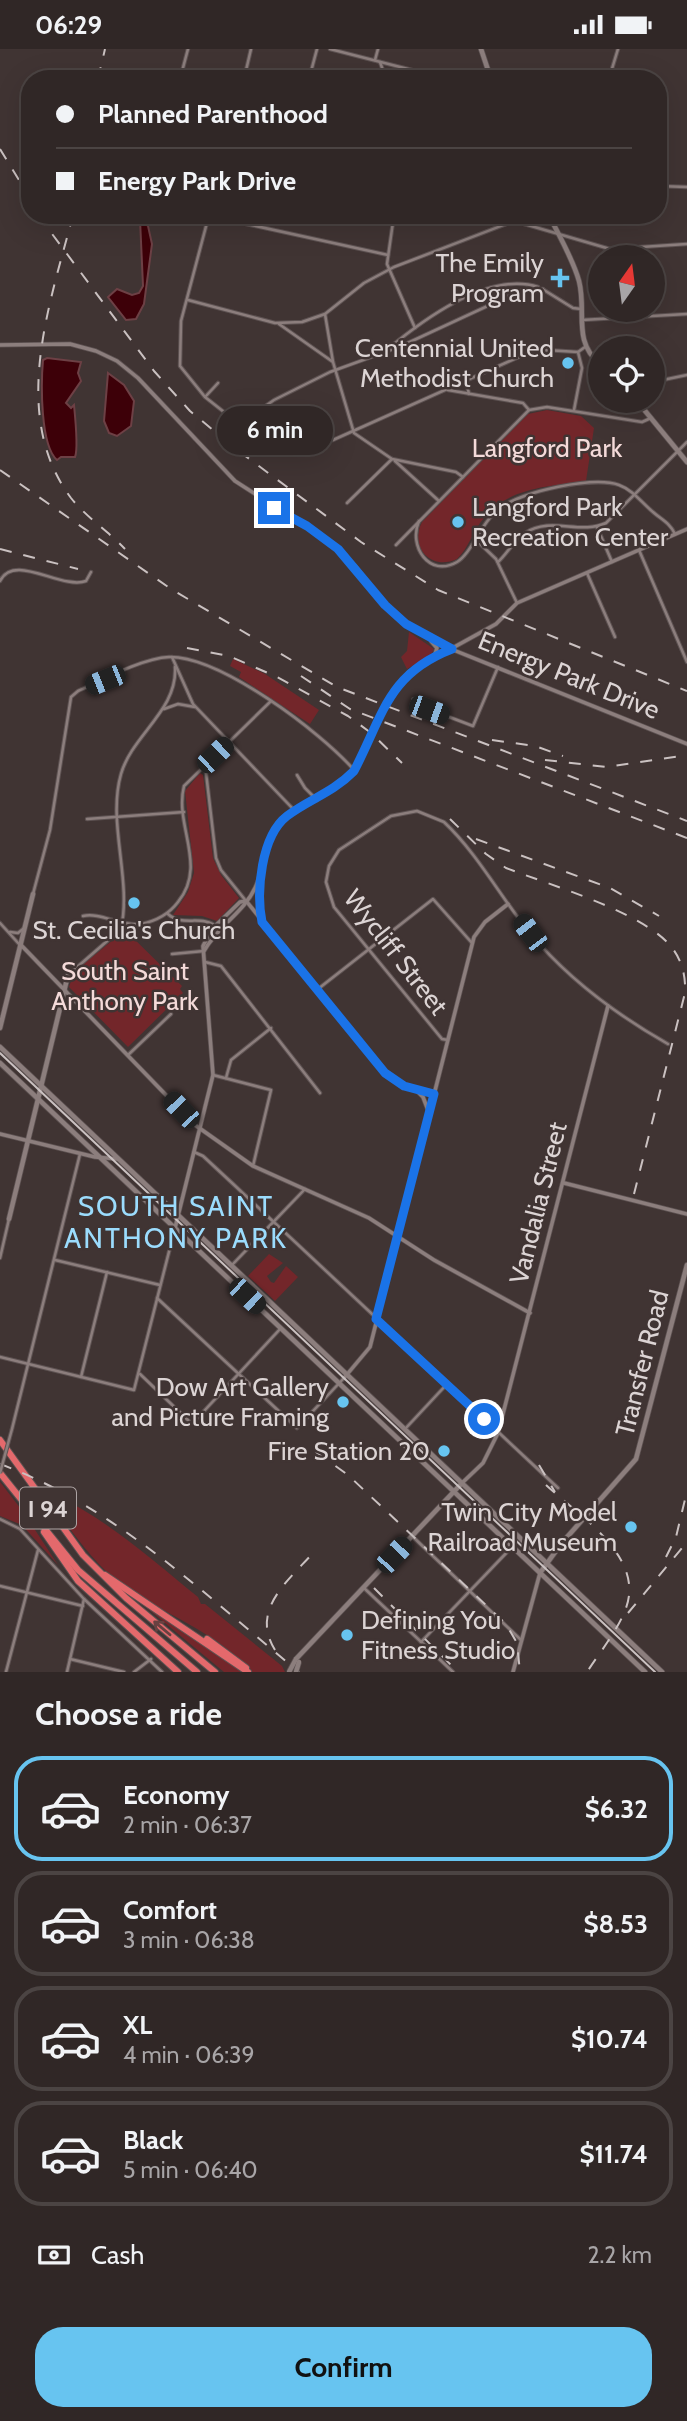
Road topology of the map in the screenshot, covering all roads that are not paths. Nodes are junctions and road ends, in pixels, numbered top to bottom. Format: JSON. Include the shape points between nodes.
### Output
{"nodes":[{"id":1,"x":188,"y":49,"type":"edge"},
{"id":2,"x":251,"y":49,"type":"edge"},
{"id":3,"x":317,"y":49,"type":"edge"},
{"id":4,"x":330,"y":49,"type":"edge"},
{"id":5,"x":378,"y":49,"type":"edge"},
{"id":6,"x":481,"y":49,"type":"edge"},
{"id":7,"x":618,"y":49,"type":"edge"},
{"id":8,"x":375,"y":60,"type":"junction"},
{"id":9,"x":380,"y":62,"type":"junction"},
{"id":10,"x":182,"y":70,"type":"edge"},
{"id":11,"x":246,"y":70,"type":"edge"},
{"id":12,"x":311,"y":70,"type":"edge"},
{"id":13,"x":383,"y":70,"type":"edge"},
{"id":14,"x":412,"y":70,"type":"edge"},
{"id":15,"x":488,"y":70,"type":"edge"},
{"id":16,"x":614,"y":70,"type":"edge"},
{"id":17,"x":667,"y":186,"type":"edge"},
{"id":18,"x":687,"y":187,"type":"edge"},
{"id":19,"x":207,"y":224,"type":"edge"},
{"id":20,"x":246,"y":224,"type":"edge"},
{"id":21,"x":393,"y":224,"type":"edge"},
{"id":22,"x":505,"y":224,"type":"edge"},
{"id":23,"x":524,"y":224,"type":"edge"},
{"id":24,"x":553,"y":224,"type":"edge"},
{"id":25,"x":557,"y":233,"type":"junction"},
{"id":26,"x":687,"y":244,"type":"edge"},
{"id":27,"x":388,"y":255,"type":"junction"},
{"id":28,"x":389,"y":270,"type":"junction"},
{"id":29,"x":543,"y":289,"type":"junction"},
{"id":30,"x":187,"y":300,"type":"junction"},
{"id":31,"x":581,"y":309,"type":"junction"},
{"id":32,"x":325,"y":314,"type":"junction"},
{"id":33,"x":687,"y":314,"type":"edge"},
{"id":34,"x":580,"y":320,"type":"junction"},
{"id":35,"x":278,"y":323,"type":"junction"},
{"id":36,"x":415,"y":328,"type":"junction"},
{"id":37,"x":0,"y":345,"type":"edge"},
{"id":38,"x":585,"y":347,"type":"junction"},
{"id":39,"x":588,"y":350,"type":"edge"},
{"id":40,"x":385,"y":352,"type":"junction"},
{"id":41,"x":578,"y":352,"type":"junction"},
{"id":42,"x":333,"y":362,"type":"junction"},
{"id":43,"x":335,"y":370,"type":"junction"},
{"id":44,"x":687,"y":376,"type":"edge"},
{"id":45,"x":466,"y":380,"type":"junction"},
{"id":46,"x":665,"y":380,"type":"edge"},
{"id":47,"x":218,"y":383,"type":"dead end"},
{"id":48,"x":446,"y":390,"type":"junction"},
{"id":49,"x":469,"y":394,"type":"junction"},
{"id":50,"x":205,"y":397,"type":"junction"},
{"id":51,"x":529,"y":410,"type":"junction"},
{"id":52,"x":574,"y":412,"type":"junction"},
{"id":53,"x":647,"y":413,"type":"edge"},
{"id":54,"x":651,"y":418,"type":"junction"},
{"id":55,"x":254,"y":430,"type":"junction"},
{"id":56,"x":354,"y":433,"type":"junction"},
{"id":57,"x":687,"y":442,"type":"edge"},
{"id":58,"x":677,"y":450,"type":"junction"},
{"id":59,"x":393,"y":459,"type":"junction"},
{"id":60,"x":687,"y":462,"type":"edge"},
{"id":61,"x":463,"y":477,"type":"junction"},
{"id":62,"x":634,"y":495,"type":"junction"},
{"id":63,"x":439,"y":501,"type":"junction"},
{"id":64,"x":347,"y":503,"type":"dead end"},
{"id":65,"x":419,"y":521,"type":"junction"},
{"id":66,"x":597,"y":527,"type":"junction"},
{"id":67,"x":687,"y":529,"type":"edge"},
{"id":68,"x":675,"y":534,"type":"junction"},
{"id":69,"x":474,"y":538,"type":"junction"},
{"id":70,"x":396,"y":545,"type":"dead end"},
{"id":71,"x":639,"y":550,"type":"junction"},
{"id":72,"x":498,"y":562,"type":"junction"},
{"id":73,"x":612,"y":562,"type":"junction"},
{"id":74,"x":92,"y":572,"type":"dead end"},
{"id":75,"x":587,"y":573,"type":"junction"},
{"id":76,"x":0,"y":582,"type":"edge"},
{"id":77,"x":517,"y":603,"type":"junction"},
{"id":78,"x":615,"y":637,"type":"dead end"},
{"id":79,"x":430,"y":638,"type":"junction"},
{"id":80,"x":468,"y":639,"type":"junction"},
{"id":81,"x":452,"y":649,"type":"junction"},
{"id":82,"x":470,"y":656,"type":"junction"},
{"id":83,"x":172,"y":657,"type":"junction"},
{"id":84,"x":434,"y":657,"type":"junction"},
{"id":85,"x":687,"y":662,"type":"edge"},
{"id":86,"x":175,"y":667,"type":"junction"},
{"id":87,"x":498,"y":667,"type":"junction"},
{"id":88,"x":413,"y":699,"type":"dead end"},
{"id":89,"x":271,"y":701,"type":"junction"},
{"id":90,"x":198,"y":709,"type":"junction"},
{"id":91,"x":161,"y":710,"type":"junction"},
{"id":92,"x":229,"y":741,"type":"junction"},
{"id":93,"x":687,"y":744,"type":"edge"},
{"id":94,"x":205,"y":764,"type":"junction"},
{"id":95,"x":354,"y":771,"type":"junction"},
{"id":96,"x":298,"y":775,"type":"dead end"},
{"id":97,"x":317,"y":800,"type":"junction"},
{"id":98,"x":295,"y":811,"type":"junction"},
{"id":99,"x":184,"y":812,"type":"junction"},
{"id":100,"x":118,"y":818,"type":"junction"},
{"id":101,"x":87,"y":819,"type":"dead end"},
{"id":102,"x":258,"y":881,"type":"junction"},
{"id":103,"x":33,"y":894,"type":"joint"},
{"id":104,"x":246,"y":901,"type":"junction"},
{"id":105,"x":508,"y":904,"type":"junction"},
{"id":106,"x":167,"y":913,"type":"junction"},
{"id":107,"x":83,"y":916,"type":"dead end"},
{"id":108,"x":262,"y":922,"type":"junction"},
{"id":109,"x":0,"y":923,"type":"edge"},
{"id":110,"x":122,"y":924,"type":"junction"},
{"id":111,"x":27,"y":925,"type":"junction"},
{"id":112,"x":217,"y":927,"type":"junction"},
{"id":113,"x":7,"y":931,"type":"junction"},
{"id":114,"x":472,"y":943,"type":"junction"},
{"id":115,"x":21,"y":946,"type":"junction"},
{"id":116,"x":367,"y":949,"type":"junction"},
{"id":117,"x":204,"y":951,"type":"junction"},
{"id":118,"x":172,"y":954,"type":"dead end"},
{"id":119,"x":204,"y":962,"type":"junction"},
{"id":120,"x":68,"y":975,"type":"joint"},
{"id":121,"x":318,"y":989,"type":"junction"},
{"id":122,"x":64,"y":990,"type":"junction"},
{"id":123,"x":608,"y":1006,"type":"junction"},
{"id":124,"x":171,"y":1014,"type":"dead end"},
{"id":125,"x":0,"y":1028,"type":"edge"},
{"id":126,"x":271,"y":1028,"type":"junction"},
{"id":127,"x":448,"y":1040,"type":"junction"},
{"id":128,"x":668,"y":1044,"type":"dead end"},
{"id":129,"x":0,"y":1047,"type":"edge"},
{"id":130,"x":128,"y":1055,"type":"junction"},
{"id":131,"x":2,"y":1065,"type":"edge"},
{"id":132,"x":213,"y":1075,"type":"junction"},
{"id":133,"x":226,"y":1078,"type":"junction"},
{"id":134,"x":40,"y":1085,"type":"junction"},
{"id":135,"x":414,"y":1089,"type":"junction"},
{"id":136,"x":320,"y":1093,"type":"dead end"},
{"id":137,"x":434,"y":1094,"type":"junction"},
{"id":138,"x":37,"y":1098,"type":"junction"},
{"id":139,"x":429,"y":1115,"type":"junction"},
{"id":140,"x":200,"y":1129,"type":"junction"},
{"id":141,"x":0,"y":1134,"type":"edge"},
{"id":142,"x":28,"y":1141,"type":"junction"},
{"id":143,"x":194,"y":1152,"type":"junction"},
{"id":144,"x":80,"y":1154,"type":"junction"},
{"id":145,"x":102,"y":1158,"type":"junction"},
{"id":146,"x":120,"y":1159,"type":"junction"},
{"id":147,"x":254,"y":1166,"type":"junction"},
{"id":148,"x":563,"y":1183,"type":"junction"},
{"id":149,"x":305,"y":1189,"type":"junction"},
{"id":150,"x":178,"y":1215,"type":"junction"},
{"id":151,"x":687,"y":1215,"type":"edge"},
{"id":152,"x":9,"y":1219,"type":"joint"},
{"id":153,"x":273,"y":1221,"type":"junction"},
{"id":154,"x":175,"y":1228,"type":"junction"},
{"id":155,"x":398,"y":1237,"type":"junction"},
{"id":156,"x":0,"y":1258,"type":"edge"},
{"id":157,"x":53,"y":1259,"type":"junction"},
{"id":158,"x":232,"y":1265,"type":"junction"},
{"id":159,"x":687,"y":1265,"type":"edge"},
{"id":160,"x":107,"y":1272,"type":"junction"},
{"id":161,"x":160,"y":1285,"type":"junction"},
{"id":162,"x":157,"y":1298,"type":"junction"},
{"id":163,"x":530,"y":1313,"type":"junction"},
{"id":164,"x":376,"y":1319,"type":"junction"},
{"id":165,"x":281,"y":1328,"type":"junction"},
{"id":166,"x":0,"y":1357,"type":"edge"},
{"id":167,"x":28,"y":1364,"type":"junction"},
{"id":168,"x":139,"y":1373,"type":"junction"},
{"id":169,"x":239,"y":1374,"type":"junction"},
{"id":170,"x":346,"y":1376,"type":"junction"},
{"id":171,"x":81,"y":1377,"type":"junction"},
{"id":172,"x":339,"y":1383,"type":"junction"},
{"id":173,"x":447,"y":1384,"type":"junction"},
{"id":174,"x":504,"y":1409,"type":"junction"},
{"id":175,"x":484,"y":1419,"type":"junction"},
{"id":176,"x":405,"y":1429,"type":"junction"},
{"id":177,"x":498,"y":1433,"type":"junction"},
{"id":178,"x":0,"y":1440,"type":"edge"},
{"id":179,"x":0,"y":1473,"type":"edge"},
{"id":180,"x":462,"y":1483,"type":"junction"},
{"id":181,"x":558,"y":1488,"type":"dead end"},
{"id":182,"x":454,"y":1492,"type":"junction"},
{"id":183,"x":0,"y":1519,"type":"edge"},
{"id":184,"x":43,"y":1527,"type":"junction"},
{"id":185,"x":412,"y":1536,"type":"junction"},
{"id":186,"x":512,"y":1547,"type":"junction"},
{"id":187,"x":39,"y":1550,"type":"junction"},
{"id":188,"x":547,"y":1563,"type":"junction"},
{"id":189,"x":100,"y":1573,"type":"junction"},
{"id":190,"x":540,"y":1573,"type":"junction"},
{"id":191,"x":0,"y":1586,"type":"edge"},
{"id":192,"x":364,"y":1588,"type":"junction"},
{"id":193,"x":470,"y":1591,"type":"junction"},
{"id":194,"x":26,"y":1592,"type":"junction"},
{"id":195,"x":84,"y":1599,"type":"junction"},
{"id":196,"x":83,"y":1606,"type":"junction"},
{"id":197,"x":521,"y":1640,"type":"junction"},
{"id":198,"x":421,"y":1642,"type":"junction"},
{"id":199,"x":70,"y":1659,"type":"junction"},
{"id":200,"x":151,"y":1660,"type":"junction"},
{"id":201,"x":298,"y":1661,"type":"junction"},
{"id":202,"x":6,"y":1672,"type":"edge"},
{"id":203,"x":67,"y":1672,"type":"edge"},
{"id":204,"x":124,"y":1672,"type":"edge"},
{"id":205,"x":134,"y":1672,"type":"edge"},
{"id":206,"x":162,"y":1672,"type":"edge"},
{"id":207,"x":178,"y":1672,"type":"edge"},
{"id":208,"x":197,"y":1672,"type":"edge"},
{"id":209,"x":215,"y":1672,"type":"edge"},
{"id":210,"x":249,"y":1672,"type":"edge"},
{"id":211,"x":289,"y":1672,"type":"edge"},
{"id":212,"x":296,"y":1672,"type":"edge"},
{"id":213,"x":453,"y":1672,"type":"edge"},
{"id":214,"x":513,"y":1672,"type":"edge"},
{"id":215,"x":645,"y":1672,"type":"edge"},
{"id":216,"x":662,"y":1672,"type":"edge"}],
"edges":[{"from":1,"to":10,"type":"street"},
{"from":2,"to":11,"type":"street"},
{"from":3,"to":12,"type":"street"},
{"from":4,"to":8,"type":"street"},
{"from":5,"to":8,"type":"street"},
{"from":6,"to":15,"type":"main road"},
{"from":7,"to":16,"type":"street"},
{"from":8,"to":9,"type":"street"},
{"from":9,"to":13,"type":"street"},
{"from":9,"to":14,"type":"street"},
{"from":17,"to":18,"type":"street"},
{"from":19,"to":30,"type":"street"},
{"from":20,"to":27,"type":"street"},
{"from":21,"to":27,"type":"street"},
{"from":22,"to":28,"type":"street"},
{"from":23,"to":25,"type":"street"},
{"from":24,"to":25,"type":"main road"},
{"from":25,"to":26,"type":"street","via":[[611,249]]},
{"from":25,"to":31,"type":"main road","via":[[578,277]]},
{"from":27,"to":28,"type":"street"},
{"from":28,"to":32,"type":"street"},
{"from":28,"to":36,"type":"street"},
{"from":29,"to":31,"type":"street"},
{"from":29,"to":36,"type":"street","via":[[520,284],[468,295]]},
{"from":29,"to":40,"type":"street","via":[[522,290]]},
{"from":30,"to":35,"type":"street"},
{"from":30,"to":50,"type":"street","via":[[178,358],[182,372]]},
{"from":31,"to":34,"type":"main road"},
{"from":32,"to":35,"type":"street","via":[[302,322]]},
{"from":32,"to":42,"type":"street"},
{"from":33,"to":34,"type":"street"},
{"from":34,"to":38,"type":"main road"},
{"from":35,"to":42,"type":"street"},
{"from":36,"to":40,"type":"street"},
{"from":37,"to":79,"type":"street","name":"Energy Park Drive","via":[[64,344],[96,351],[125,366],[235,481],[327,540],[391,611]]},
{"from":38,"to":39,"type":"main road"},
{"from":38,"to":41,"type":"street"},
{"from":40,"to":43,"type":"street"},
{"from":41,"to":45,"type":"street","via":[[529,353]]},
{"from":41,"to":52,"type":"street","via":[[582,368]]},
{"from":42,"to":43,"type":"street"},
{"from":43,"to":55,"type":"street","via":[[267,404]]},
{"from":43,"to":56,"type":"street"},
{"from":44,"to":46,"type":"street"},
{"from":45,"to":48,"type":"street"},
{"from":45,"to":49,"type":"street"},
{"from":47,"to":50,"type":"street"},
{"from":48,"to":49,"type":"street"},
{"from":48,"to":56,"type":"street"},
{"from":49,"to":51,"type":"street","via":[[523,403]]},
{"from":50,"to":55,"type":"street","via":[[234,422]]},
{"from":51,"to":52,"type":"street","via":[[547,407]]},
{"from":51,"to":61,"type":"street"},
{"from":52,"to":54,"type":"street","via":[[642,422]]},
{"from":53,"to":54,"type":"main road"},
{"from":54,"to":58,"type":"main road"},
{"from":55,"to":56,"type":"street","via":[[317,442]]},
{"from":56,"to":59,"type":"street"},
{"from":57,"to":58,"type":"street"},
{"from":58,"to":60,"type":"main road"},
{"from":58,"to":62,"type":"street"},
{"from":59,"to":61,"type":"street"},
{"from":59,"to":63,"type":"street"},
{"from":59,"to":64,"type":"street"},
{"from":61,"to":63,"type":"street"},
{"from":62,"to":66,"type":"street"},
{"from":62,"to":68,"type":"street","via":[[669,523]]},
{"from":62,"to":69,"type":"street","via":[[610,482],[540,490],[515,498],[492,514]]},
{"from":63,"to":65,"type":"street"},
{"from":65,"to":69,"type":"street","via":[[416,546],[423,558],[436,565],[458,562]]},
{"from":65,"to":70,"type":"street"},
{"from":66,"to":72,"type":"street","via":[[556,524],[535,528]]},
{"from":66,"to":73,"type":"street"},
{"from":67,"to":68,"type":"street"},
{"from":68,"to":71,"type":"street"},
{"from":69,"to":72,"type":"street"},
{"from":71,"to":73,"type":"street"},
{"from":71,"to":85,"type":"street"},
{"from":72,"to":77,"type":"street"},
{"from":73,"to":75,"type":"street"},
{"from":74,"to":76,"type":"street","via":[[86,581],[74,583],[16,569]]},
{"from":75,"to":77,"type":"street"},
{"from":75,"to":78,"type":"street"},
{"from":77,"to":80,"type":"street","via":[[496,624]]},
{"from":79,"to":81,"type":"street","name":"Energy Park Drive"},
{"from":79,"to":84,"type":"street","via":[[437,648]]},
{"from":80,"to":81,"type":"street"},
{"from":80,"to":82,"type":"street","via":[[465,647]]},
{"from":81,"to":82,"type":"street","name":"Energy Park Drive"},
{"from":81,"to":84,"type":"street"},
{"from":82,"to":87,"type":"street","name":"Energy Park Drive"},
{"from":83,"to":86,"type":"street"},
{"from":83,"to":89,"type":"street","via":[[205,664]]},
{"from":83,"to":103,"type":"street","via":[[146,663],[71,697],[50,830]]},
{"from":84,"to":95,"type":"street","bridge":true,"via":[[409,672],[391,694]]},
{"from":86,"to":90,"type":"street"},
{"from":86,"to":91,"type":"street","via":[[172,691]]},
{"from":87,"to":88,"type":"street","via":[[472,726],[415,704]]},
{"from":87,"to":93,"type":"street","name":"Energy Park Drive"},
{"from":89,"to":92,"type":"street"},
{"from":89,"to":95,"type":"street","via":[[336,750]]},
{"from":90,"to":91,"type":"street","via":[[178,704]]},
{"from":90,"to":92,"type":"street"},
{"from":91,"to":100,"type":"street","via":[[126,760],[118,783]]},
{"from":92,"to":94,"type":"street"},
{"from":92,"to":98,"type":"street"},
{"from":94,"to":99,"type":"street","via":[[184,786]]},
{"from":94,"to":104,"type":"street","via":[[216,858]]},
{"from":95,"to":97,"type":"street"},
{"from":96,"to":97,"type":"street"},
{"from":97,"to":98,"type":"street"},
{"from":98,"to":102,"type":"street","via":[[276,828]]},
{"from":99,"to":100,"type":"street"},
{"from":99,"to":106,"type":"street","via":[[191,872],[181,899]]},
{"from":100,"to":101,"type":"street"},
{"from":100,"to":110,"type":"street"},
{"from":102,"to":104,"type":"street"},
{"from":102,"to":108,"type":"street"},
{"from":103,"to":111,"type":"main road"},
{"from":104,"to":108,"type":"street"},
{"from":104,"to":112,"type":"street"},
{"from":105,"to":114,"type":"street","via":[[485,922]]},
{"from":105,"to":116,"type":"street","name":"Wycliff Street","via":[[439,818],[422,811],[404,811],[344,846],[332,860],[327,879],[334,907]]},
{"from":105,"to":123,"type":"street","via":[[555,960]]},
{"from":106,"to":110,"type":"street","via":[[141,924]]},
{"from":106,"to":112,"type":"street","via":[[177,920],[204,919]]},
{"from":107,"to":110,"type":"street"},
{"from":108,"to":121,"type":"street"},
{"from":109,"to":113,"type":"street"},
{"from":110,"to":120,"type":"street","via":[[119,933]]},
{"from":111,"to":113,"type":"street","via":[[18,933]]},
{"from":111,"to":115,"type":"main road"},
{"from":112,"to":117,"type":"street","via":[[206,939]]},
{"from":113,"to":115,"type":"street"},
{"from":114,"to":116,"type":"street","via":[[433,899]]},
{"from":114,"to":127,"type":"street"},
{"from":115,"to":122,"type":"street"},
{"from":115,"to":125,"type":"main road"},
{"from":116,"to":121,"type":"street"},
{"from":116,"to":127,"type":"street","name":"Wycliff Street","via":[[442,1039]]},
{"from":117,"to":118,"type":"street"},
{"from":117,"to":119,"type":"street"},
{"from":119,"to":126,"type":"street","via":[[221,966]]},
{"from":119,"to":132,"type":"street"},
{"from":120,"to":122,"type":"main road"},
{"from":121,"to":135,"type":"street","via":[[388,1076]]},
{"from":122,"to":130,"type":"street"},
{"from":122,"to":134,"type":"main road"},
{"from":123,"to":128,"type":"street"},
{"from":123,"to":148,"type":"street","name":"Vandalia Street"},
{"from":124,"to":130,"type":"street"},
{"from":126,"to":133,"type":"street","via":[[231,1060]]},
{"from":126,"to":136,"type":"street"},
{"from":127,"to":137,"type":"street"},
{"from":129,"to":134,"type":"main road"},
{"from":130,"to":140,"type":"street"},
{"from":131,"to":138,"type":"main road"},
{"from":132,"to":133,"type":"street"},
{"from":132,"to":140,"type":"street"},
{"from":133,"to":147,"type":"street","via":[[271,1090]]},
{"from":134,"to":138,"type":"main road"},
{"from":134,"to":146,"type":"main road"},
{"from":135,"to":137,"type":"street"},
{"from":135,"to":139,"type":"street","via":[[426,1102]]},
{"from":137,"to":139,"type":"street"},
{"from":138,"to":142,"type":"main road"},
{"from":138,"to":145,"type":"main road"},
{"from":139,"to":155,"type":"street"},
{"from":140,"to":143,"type":"street"},
{"from":140,"to":147,"type":"street"},
{"from":141,"to":142,"type":"street"},
{"from":142,"to":144,"type":"street"},
{"from":142,"to":152,"type":"main road"},
{"from":143,"to":150,"type":"street"},
{"from":143,"to":153,"type":"street"},
{"from":144,"to":145,"type":"street"},
{"from":144,"to":157,"type":"street"},
{"from":145,"to":146,"type":"street"},
{"from":145,"to":154,"type":"main road"},
{"from":146,"to":150,"type":"main road"},
{"from":147,"to":149,"type":"street"},
{"from":148,"to":151,"type":"street"},
{"from":148,"to":163,"type":"street","name":"Vandalia Street"},
{"from":149,"to":153,"type":"street"},
{"from":149,"to":155,"type":"street","via":[[369,1218]]},
{"from":150,"to":154,"type":"street"},
{"from":150,"to":158,"type":"main road"},
{"from":152,"to":156,"type":"street"},
{"from":153,"to":158,"type":"street"},
{"from":153,"to":164,"type":"street"},
{"from":154,"to":161,"type":"street"},
{"from":154,"to":165,"type":"main road"},
{"from":155,"to":163,"type":"street"},
{"from":155,"to":164,"type":"street"},
{"from":157,"to":160,"type":"street"},
{"from":157,"to":167,"type":"street"},
{"from":158,"to":170,"type":"main road"},
{"from":159,"to":188,"type":"main road","name":"Transfer Road","via":[[636,1459]]},
{"from":160,"to":161,"type":"street"},
{"from":160,"to":171,"type":"street"},
{"from":161,"to":162,"type":"street"},
{"from":162,"to":168,"type":"street"},
{"from":162,"to":169,"type":"street"},
{"from":163,"to":174,"type":"street","name":"Vandalia Street"},
{"from":164,"to":170,"type":"street","via":[[368,1351]]},
{"from":164,"to":173,"type":"street"},
{"from":165,"to":169,"type":"street"},
{"from":165,"to":172,"type":"main road"},
{"from":166,"to":167,"type":"street"},
{"from":167,"to":171,"type":"street"},
{"from":167,"to":179,"type":"street","bridge":true},
{"from":168,"to":169,"type":"street","via":[[192,1424]]},
{"from":168,"to":171,"type":"street","via":[[135,1390]]},
{"from":169,"to":172,"type":"street","via":[[297,1428]]},
{"from":170,"to":172,"type":"street"},
{"from":170,"to":176,"type":"main road"},
{"from":172,"to":182,"type":"main road"},
{"from":173,"to":175,"type":"street"},
{"from":173,"to":176,"type":"street"},
{"from":174,"to":175,"type":"street","via":[[494,1419]]},
{"from":174,"to":177,"type":"street","name":"Vandalia Street"},
{"from":175,"to":177,"type":"street"},
{"from":176,"to":180,"type":"main road"},
{"from":177,"to":180,"type":"street","name":"Vandalia Street","via":[[483,1463]]},
{"from":177,"to":181,"type":"street"},
{"from":178,"to":189,"type":"highway","number":"I 94","via":[[70,1539]]},
{"from":179,"to":184,"type":"highway","number":"I 94"},
{"from":180,"to":182,"type":"main road","name":"Vandalia Street"},
{"from":180,"to":188,"type":"main road"},
{"from":182,"to":185,"type":"main road","name":"Vandalia Street"},
{"from":182,"to":186,"type":"main road"},
{"from":183,"to":187,"type":"street","via":[[20,1529]]},
{"from":184,"to":207,"type":"highway","via":[[78,1581]]},
{"from":184,"to":208,"type":"highway","number":"I 94","via":[[90,1582]]},
{"from":185,"to":192,"type":"main road","name":"Vandalia Street"},
{"from":185,"to":193,"type":"street"},
{"from":186,"to":190,"type":"main road"},
{"from":186,"to":193,"type":"street"},
{"from":187,"to":194,"type":"street"},
{"from":187,"to":195,"type":"street"},
{"from":188,"to":190,"type":"main road","name":"Transfer Road"},
{"from":188,"to":216,"type":"main road"},
{"from":209,"to":189,"type":"highway","number":"I 94","one_way":true},
{"from":189,"to":210,"type":"highway"},
{"from":190,"to":197,"type":"street"},
{"from":190,"to":215,"type":"main road"},
{"from":191,"to":194,"type":"street"},
{"from":192,"to":198,"type":"street"},
{"from":192,"to":201,"type":"main road","name":"Vandalia Street"},
{"from":193,"to":197,"type":"street"},
{"from":193,"to":198,"type":"street"},
{"from":194,"to":196,"type":"street"},
{"from":194,"to":202,"type":"street"},
{"from":195,"to":196,"type":"street"},
{"from":195,"to":200,"type":"street"},
{"from":196,"to":199,"type":"street"},
{"from":197,"to":214,"type":"street"},
{"from":198,"to":213,"type":"street"},
{"from":199,"to":203,"type":"street"},
{"from":199,"to":204,"type":"street"},
{"from":200,"to":205,"type":"street"},
{"from":200,"to":206,"type":"street"},
{"from":201,"to":211,"type":"main road","name":"Vandalia Street","bridge":true},
{"from":201,"to":212,"type":"main road","name":"Vandalia Street","bridge":true}]}
